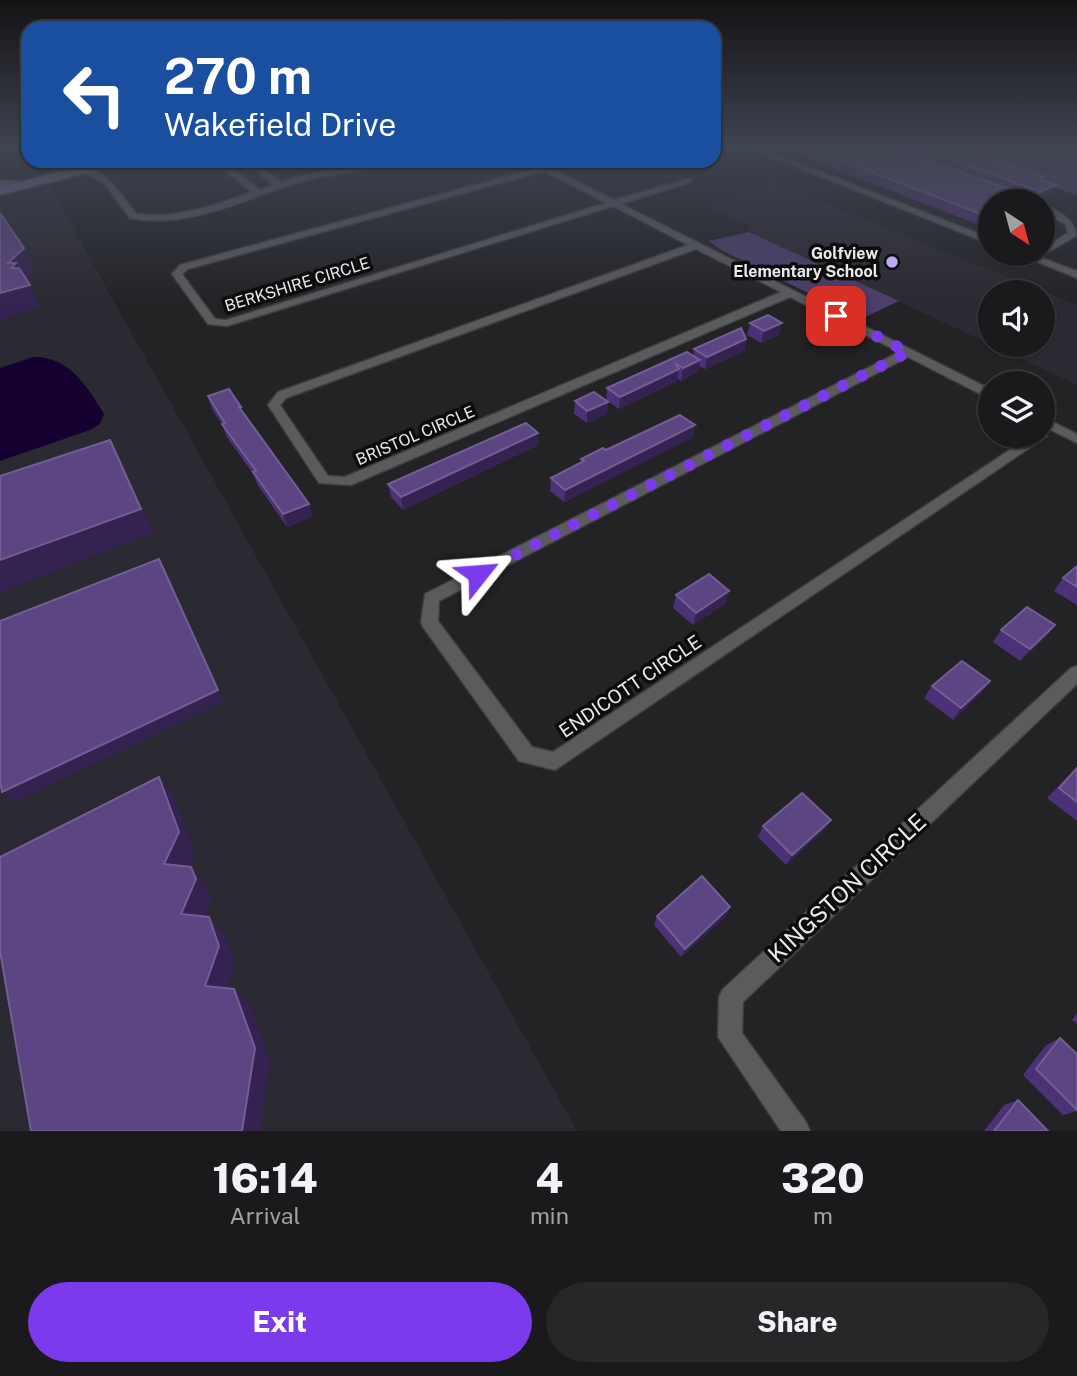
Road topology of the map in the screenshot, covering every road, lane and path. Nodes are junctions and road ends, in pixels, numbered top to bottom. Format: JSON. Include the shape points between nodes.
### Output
{"nodes":[{"id":1,"x":122,"y":201,"type":"edge"},
{"id":2,"x":234,"y":201,"type":"edge"},
{"id":3,"x":422,"y":201,"type":"edge"},
{"id":4,"x":609,"y":201,"type":"edge"},
{"id":5,"x":620,"y":201,"type":"edge"},
{"id":6,"x":628,"y":201,"type":"edge"},
{"id":7,"x":888,"y":201,"type":"edge"},
{"id":8,"x":613,"y":203,"type":"junction"},
{"id":9,"x":1055,"y":215,"type":"edge"},
{"id":10,"x":978,"y":236,"type":"edge"},
{"id":11,"x":1055,"y":243,"type":"edge"},
{"id":12,"x":700,"y":245,"type":"junction"},
{"id":13,"x":1055,"y":264,"type":"edge"},
{"id":14,"x":1077,"y":275,"type":"edge"},
{"id":15,"x":789,"y":292,"type":"junction"},
{"id":16,"x":908,"y":352,"type":"junction"},
{"id":17,"x":978,"y":388,"type":"edge"},
{"id":18,"x":1055,"y":432,"type":"edge"},
{"id":19,"x":1077,"y":439,"type":"edge"},
{"id":20,"x":1017,"y":448,"type":"edge"},
{"id":21,"x":1077,"y":673,"type":"edge"},
{"id":22,"x":797,"y":1131,"type":"edge"}],
"edges":[{"from":1,"to":2,"type":"street","via":[[140,218],[172,217]]},
{"from":3,"to":8,"type":"street","name":"BERKSHIRE CIRCLE","via":[[184,267],[177,274],[212,321],[227,323]]},
{"from":4,"to":8,"type":"street"},
{"from":5,"to":8,"type":"street"},
{"from":6,"to":12,"type":"street","via":[[696,236]]},
{"from":7,"to":10,"type":"street"},
{"from":8,"to":12,"type":"street"},
{"from":9,"to":11,"type":"street","via":[[1069,223],[1073,234]]},
{"from":12,"to":15,"type":"street"},
{"from":12,"to":15,"type":"street","name":"BRISTOL CIRCLE","via":[[282,395],[274,405],[324,480],[346,482]]},
{"from":13,"to":14,"type":"street"},
{"from":15,"to":16,"type":"street"},
{"from":16,"to":17,"type":"street"},
{"from":16,"to":20,"type":"street","name":"ENDICOTT CIRCLE","via":[[431,598],[429,622],[526,755],[555,761]]},
{"from":18,"to":19,"type":"street"},
{"from":21,"to":22,"type":"street","name":"KINGSTON CIRCLE","via":[[731,997],[730,1037]]}]}
